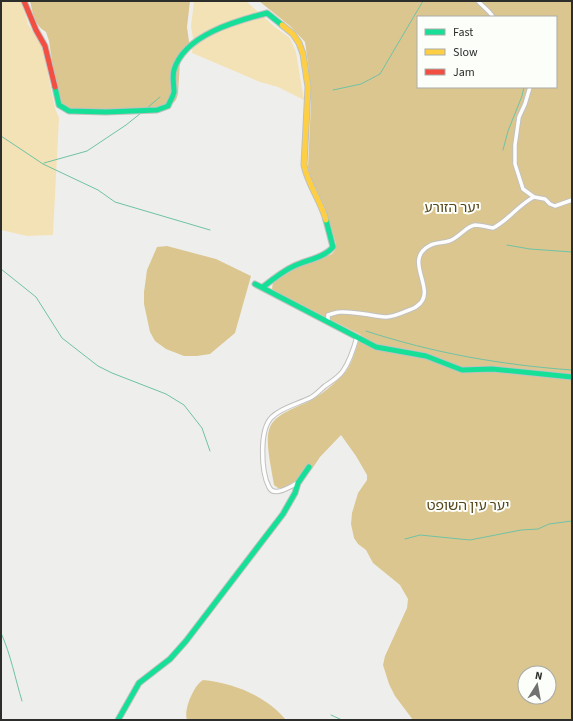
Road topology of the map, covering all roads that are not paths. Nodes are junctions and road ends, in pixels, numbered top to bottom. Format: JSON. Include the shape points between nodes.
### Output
{"nodes":[{"id":1,"x":24,"y":1,"type":"edge"},
{"id":2,"x":478,"y":1,"type":"edge"},
{"id":3,"x":493,"y":16,"type":"edge"},
{"id":4,"x":530,"y":88,"type":"edge"},
{"id":5,"x":534,"y":197,"type":"junction"},
{"id":6,"x":572,"y":200,"type":"edge"},
{"id":7,"x":255,"y":284,"type":"dead end"},
{"id":8,"x":263,"y":287,"type":"junction"},
{"id":9,"x":328,"y":322,"type":"junction"},
{"id":10,"x":357,"y":337,"type":"junction"},
{"id":11,"x":572,"y":377,"type":"edge"},
{"id":12,"x":309,"y":467,"type":"dead end"},
{"id":13,"x":298,"y":483,"type":"junction"},
{"id":14,"x":118,"y":720,"type":"edge"}],
"edges":[{"from":1,"to":8,"type":"street","via":[[45,46],[59,105],[69,111],[139,112],[168,106],[173,95],[173,71],[183,53],[208,35],[239,21],[267,13],[293,34],[299,43],[308,87],[304,165],[306,176],[321,206],[333,247],[322,256],[301,262],[286,270]]},
{"from":2,"to":3,"type":"street"},
{"from":4,"to":5,"type":"street","via":[[519,117],[515,164],[523,189]]},
{"from":5,"to":6,"type":"street","via":[[545,199],[555,206]]},
{"from":5,"to":9,"type":"street","via":[[493,228],[471,226],[457,237],[429,246],[420,253],[418,265],[424,296],[418,306],[387,317],[339,312],[328,315]]},
{"from":7,"to":8,"type":"street"},
{"from":8,"to":9,"type":"street"},
{"from":9,"to":10,"type":"street"},
{"from":10,"to":11,"type":"street","via":[[376,347],[426,356],[462,370],[492,369]]},
{"from":10,"to":13,"type":"street","via":[[343,371],[312,397],[278,412],[267,423],[263,457],[269,489],[272,492],[279,492]]},
{"from":12,"to":13,"type":"street"},
{"from":13,"to":14,"type":"street","via":[[283,514],[186,642],[170,659],[139,683]]}]}
